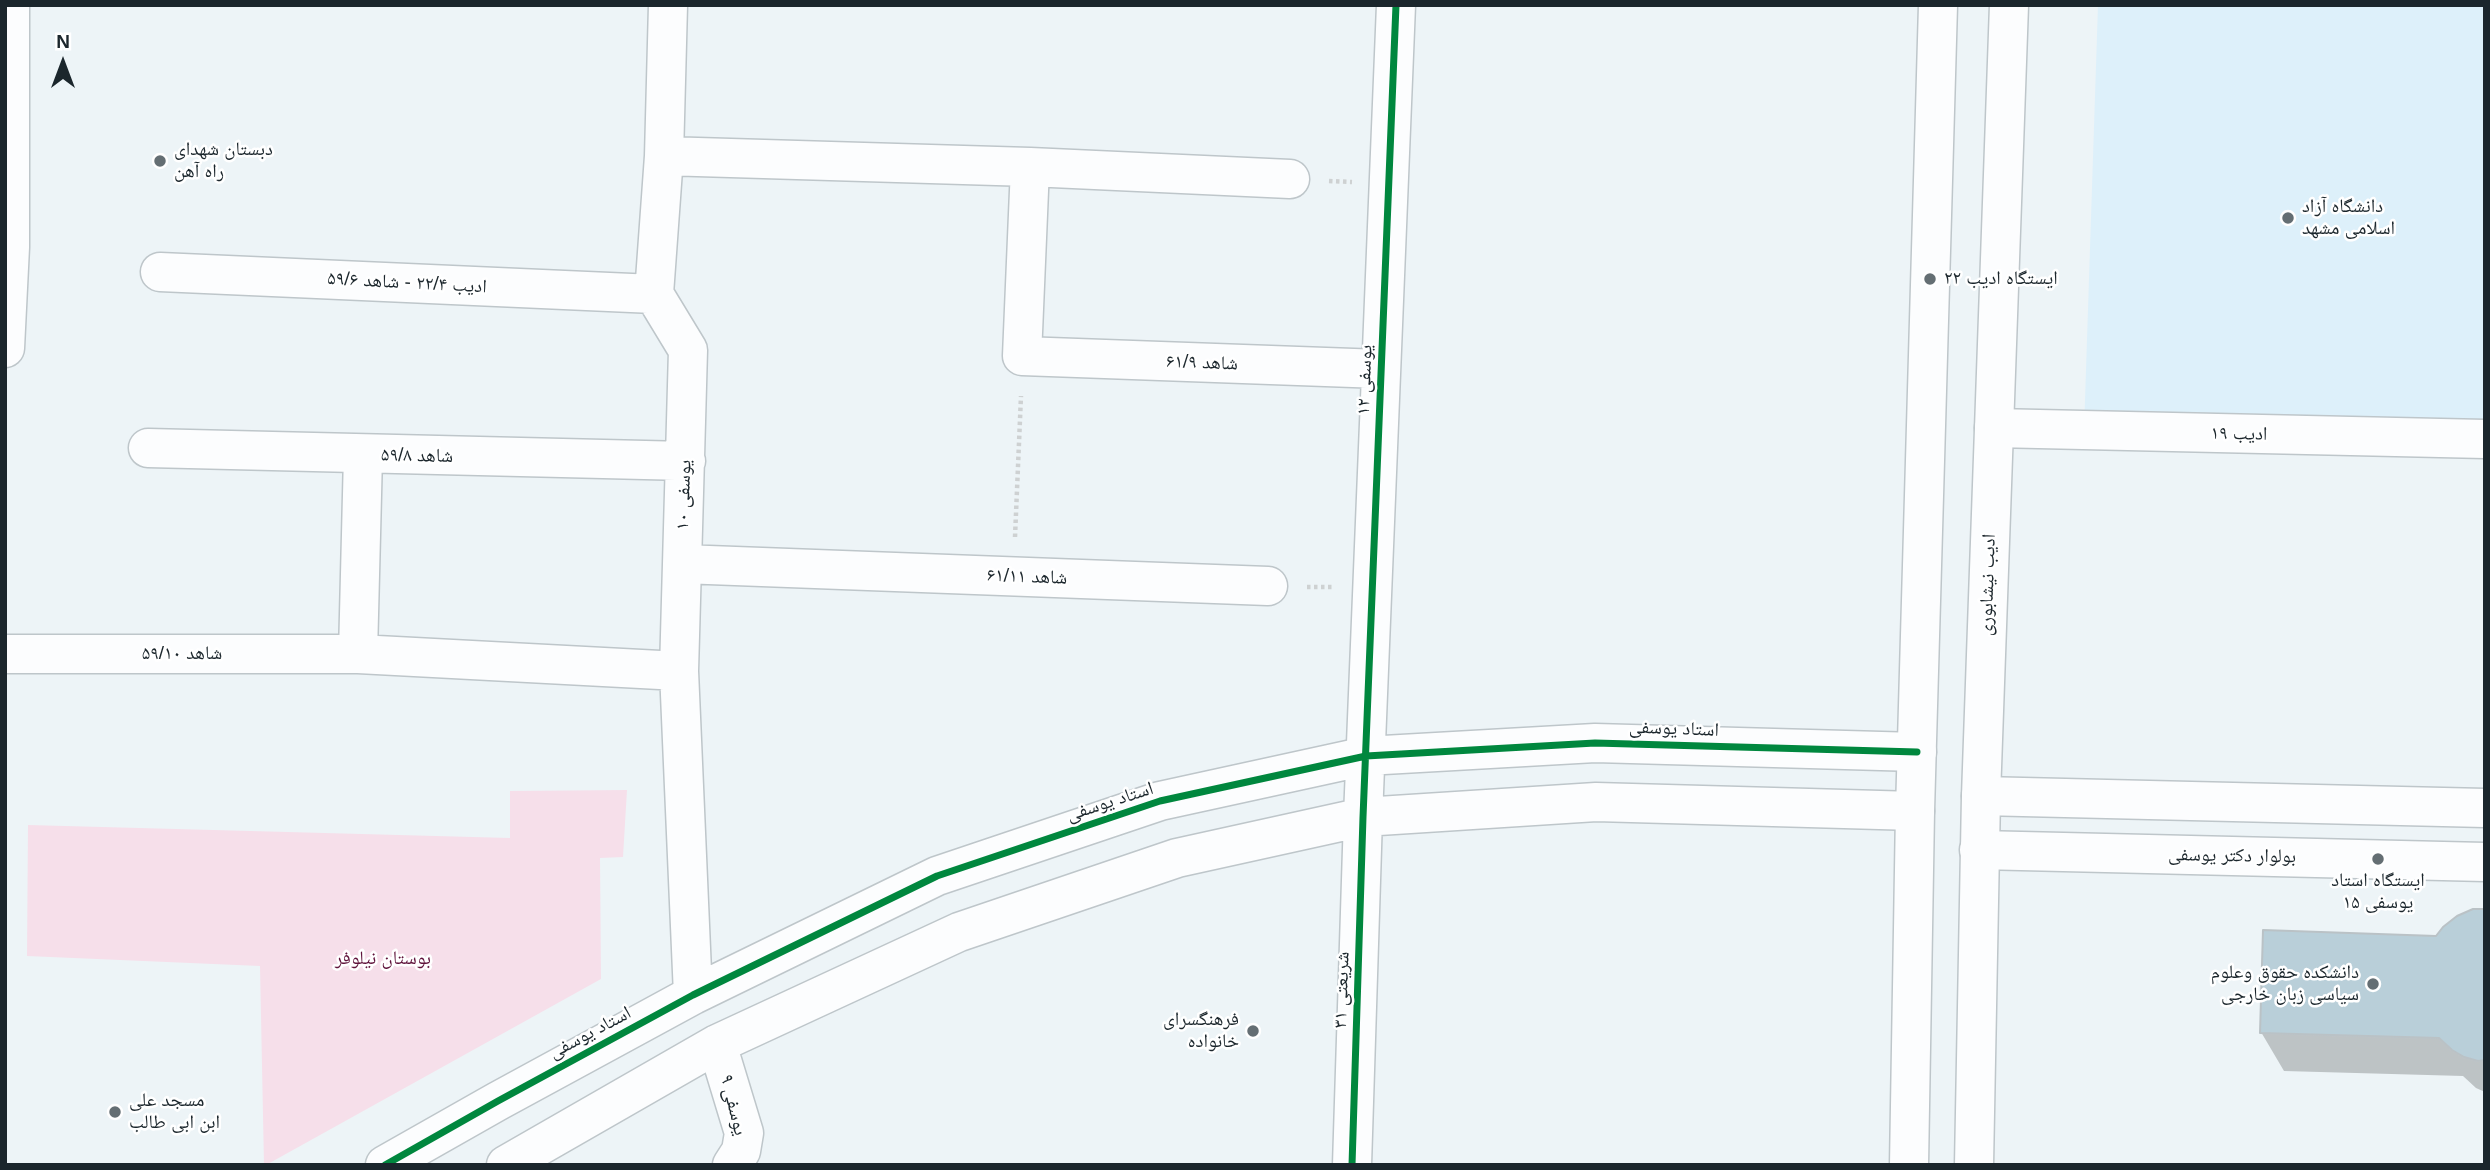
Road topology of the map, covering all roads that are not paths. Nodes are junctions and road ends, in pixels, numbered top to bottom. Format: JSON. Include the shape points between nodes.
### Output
{"nodes":[{"id":1,"x":10,"y":5,"type":"edge"},
{"id":2,"x":668,"y":5,"type":"edge"},
{"id":3,"x":1396,"y":5,"type":"edge"},
{"id":4,"x":1938,"y":5,"type":"edge"},
{"id":5,"x":2009,"y":5,"type":"edge"},
{"id":6,"x":664,"y":156,"type":"junction"},
{"id":7,"x":1030,"y":167,"type":"junction"},
{"id":8,"x":1290,"y":179,"type":"road end"},
{"id":9,"x":8,"y":247,"type":"edge"},
{"id":10,"x":160,"y":272,"type":"dead end"},
{"id":11,"x":654,"y":294,"type":"junction"},
{"id":12,"x":5,"y":348,"type":"edge"},
{"id":13,"x":1381,"y":369,"type":"junction"},
{"id":14,"x":1994,"y":428,"type":"junction"},
{"id":15,"x":2485,"y":439,"type":"edge"},
{"id":16,"x":148,"y":448,"type":"dead end"},
{"id":17,"x":363,"y":455,"type":"junction"},
{"id":18,"x":686,"y":461,"type":"junction"},
{"id":19,"x":682,"y":564,"type":"junction"},
{"id":20,"x":1268,"y":586,"type":"road end"},
{"id":21,"x":5,"y":654,"type":"edge"},
{"id":22,"x":358,"y":654,"type":"junction"},
{"id":23,"x":679,"y":671,"type":"junction"},
{"id":24,"x":1917,"y":752,"type":"junction"},
{"id":25,"x":1366,"y":756,"type":"junction"},
{"id":26,"x":1981,"y":796,"type":"junction"},
{"id":27,"x":2485,"y":808,"type":"edge"},
{"id":28,"x":1915,"y":811,"type":"junction"},
{"id":29,"x":1363,"y":817,"type":"junction"},
{"id":30,"x":1979,"y":850,"type":"junction"},
{"id":31,"x":2485,"y":862,"type":"edge"},
{"id":32,"x":693,"y":995,"type":"junction"},
{"id":33,"x":716,"y":1044,"type":"junction"},
{"id":34,"x":385,"y":1165,"type":"edge"},
{"id":35,"x":506,"y":1165,"type":"edge"},
{"id":36,"x":732,"y":1165,"type":"edge"},
{"id":37,"x":1352,"y":1165,"type":"edge"},
{"id":38,"x":1909,"y":1165,"type":"edge"},
{"id":39,"x":1974,"y":1165,"type":"edge"}],
"edges":[{"from":1,"to":9,"type":"street"},
{"from":2,"to":6,"type":"street"},
{"from":3,"to":13,"type":"street","name":"یوسفی ۱۲"},
{"from":4,"to":24,"type":"street"},
{"from":5,"to":14,"type":"street","name":"ادیب نیشابوری"},
{"from":6,"to":7,"type":"street"},
{"from":6,"to":11,"type":"street"},
{"from":7,"to":8,"type":"street"},
{"from":7,"to":13,"type":"street","name":"شاهد ۶۱/۹","via":[[1022,356]]},
{"from":9,"to":12,"type":"street"},
{"from":10,"to":11,"type":"street","name":"ادیب ۲۲/۴ - شاهد ۵۹/۶"},
{"from":11,"to":18,"type":"street","name":"یوسفی ۱۰","via":[[688,349]]},
{"from":13,"to":25,"type":"street","name":"یوسفی ۱۲"},
{"from":14,"to":15,"type":"street","name":"ادیب ۱۹"},
{"from":14,"to":26,"type":"street","name":"ادیب نیشابوری"},
{"from":16,"to":17,"type":"street","name":"شاهد ۵۹/۸"},
{"from":17,"to":18,"type":"street","name":"شاهد ۵۹/۸"},
{"from":17,"to":22,"type":"street"},
{"from":18,"to":19,"type":"street","name":"یوسفی ۱۰"},
{"from":19,"to":20,"type":"street","name":"شاهد ۶۱/۱۱"},
{"from":19,"to":23,"type":"street","name":"یوسفی ۱۰"},
{"from":21,"to":22,"type":"street","name":"شاهد ۵۹/‍۱۰"},
{"from":22,"to":23,"type":"street","name":"شاهد ۵۹/‍۱۰"},
{"from":23,"to":32,"type":"street","name":"یوسفی ۱۰"},
{"from":24,"to":25,"type":"street","name":"استاد یوسفی","via":[[1595,743]]},
{"from":24,"to":28,"type":"street"},
{"from":25,"to":29,"type":"street","name":"شریعتی ۳۱"},
{"from":25,"to":32,"type":"street","name":"استاد یوسفی","via":[[1160,801],[937,876]]},
{"from":26,"to":27,"type":"street"},
{"from":26,"to":30,"type":"street","name":"ادیب نیشابوری"},
{"from":28,"to":29,"type":"street","via":[[1596,802]]},
{"from":28,"to":38,"type":"street"},
{"from":29,"to":33,"type":"street","via":[[1177,858],[959,932]]},
{"from":29,"to":37,"type":"street","name":"شریعتی ۳۱"},
{"from":30,"to":31,"type":"street","name":"بولوار دکتر یوسفی"},
{"from":30,"to":39,"type":"street","name":"ادیب نیشابوری"},
{"from":32,"to":34,"type":"street","name":"استاد یوسفی"},
{"from":33,"to":35,"type":"street"},
{"from":33,"to":36,"type":"street","name":"یوسفی ۹","via":[[744,1133],[741,1151]]}]}
